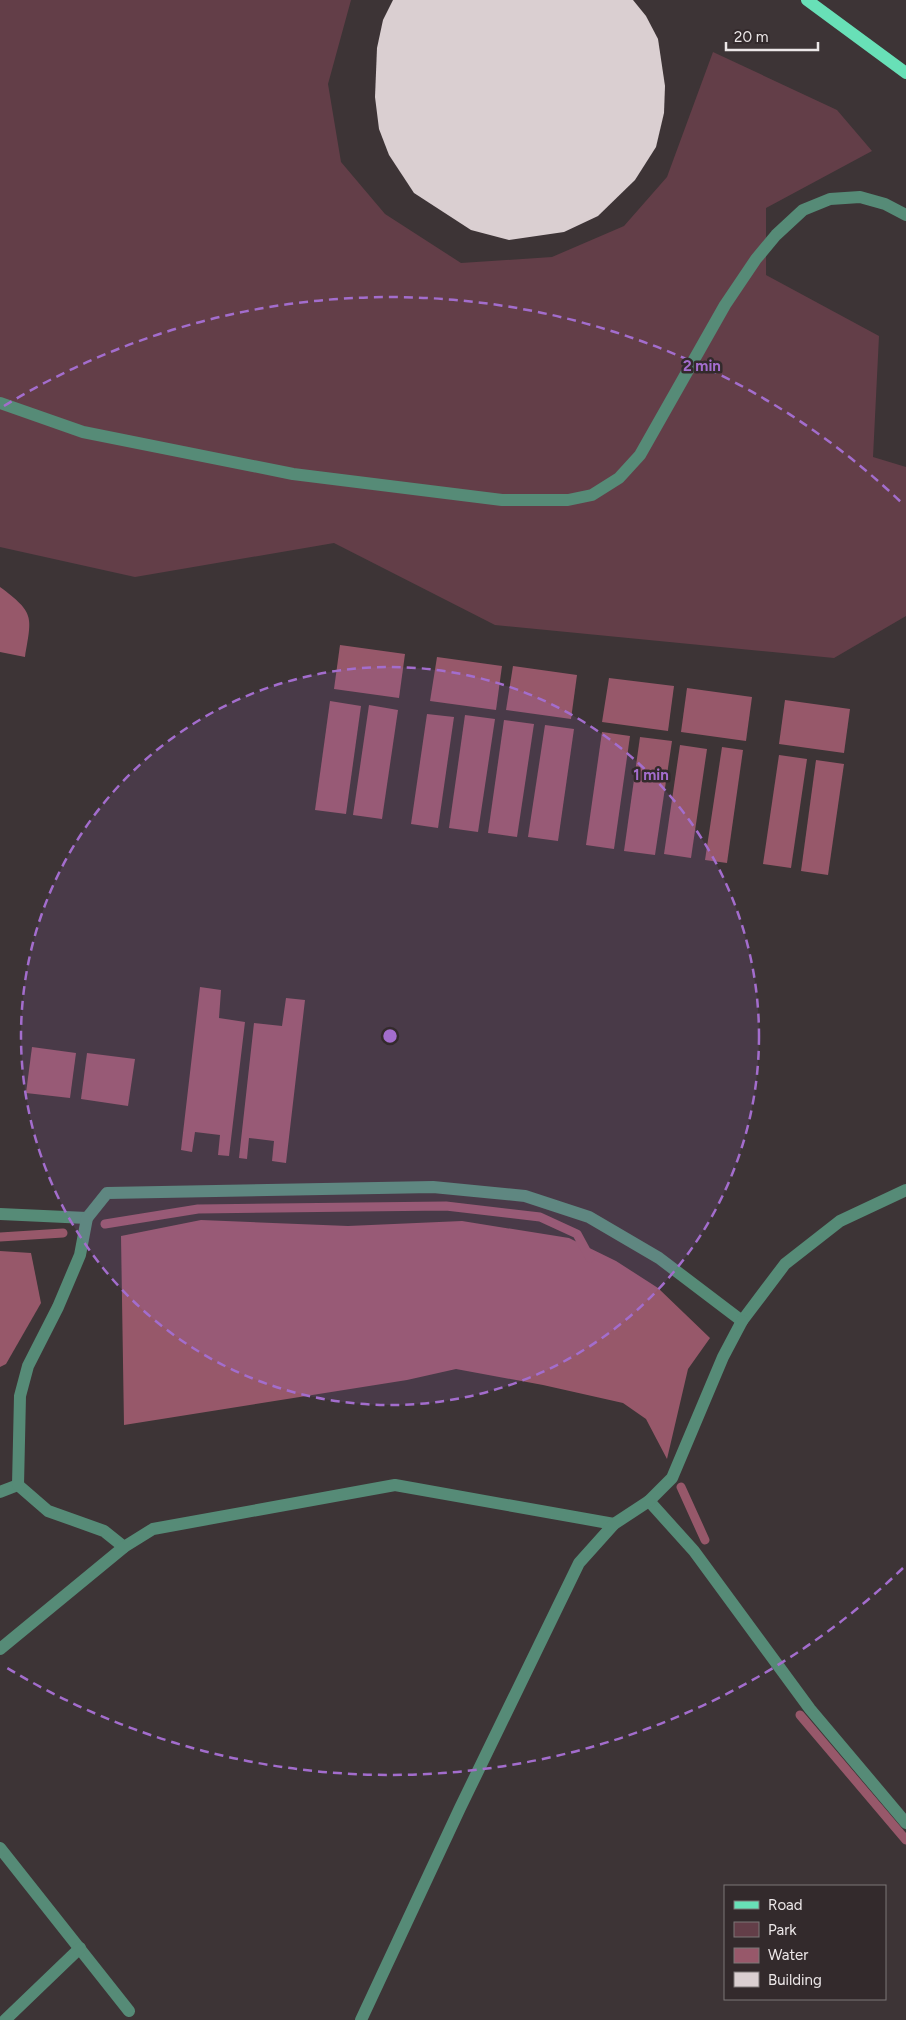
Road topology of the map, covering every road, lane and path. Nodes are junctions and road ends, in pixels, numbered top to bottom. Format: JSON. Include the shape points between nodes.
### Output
{"nodes":[{"id":1,"x":807,"y":0,"type":"edge"},
{"id":2,"x":906,"y":73,"type":"edge"},
{"id":3,"x":906,"y":215,"type":"edge"},
{"id":4,"x":0,"y":403,"type":"edge"},
{"id":5,"x":906,"y":1190,"type":"edge"},
{"id":6,"x":0,"y":1214,"type":"edge"},
{"id":7,"x":88,"y":1218,"type":"junction"},
{"id":8,"x":742,"y":1322,"type":"junction"},
{"id":9,"x":18,"y":1485,"type":"junction"},
{"id":10,"x":0,"y":1492,"type":"edge"},
{"id":11,"x":648,"y":1501,"type":"junction"},
{"id":12,"x":614,"y":1524,"type":"junction"},
{"id":13,"x":124,"y":1547,"type":"junction"},
{"id":14,"x":0,"y":1650,"type":"edge"},
{"id":15,"x":906,"y":1824,"type":"edge"},
{"id":16,"x":0,"y":1848,"type":"edge"},
{"id":17,"x":80,"y":1948,"type":"junction"},
{"id":18,"x":129,"y":2012,"type":"dead end"},
{"id":19,"x":4,"y":2020,"type":"edge"},
{"id":20,"x":362,"y":2020,"type":"edge"}],
"edges":[{"from":1,"to":2,"type":"main road"},
{"from":3,"to":4,"type":"street","via":[[885,204],[860,197],[830,199],[803,210],[766,247],[730,297],[640,455],[619,478],[592,495],[568,500],[502,500],[293,474],[83,432]]},
{"from":5,"to":8,"type":"street","via":[[840,1221],[785,1264]]},
{"from":6,"to":7,"type":"street"},
{"from":7,"to":8,"type":"street","via":[[107,1193],[433,1187],[525,1196],[590,1217],[659,1258]]},
{"from":7,"to":9,"type":"street","via":[[80,1254],[28,1366],[20,1396]]},
{"from":8,"to":11,"type":"street","via":[[723,1356],[672,1478]]},
{"from":9,"to":10,"type":"street"},
{"from":9,"to":13,"type":"street","via":[[48,1511],[104,1531]]},
{"from":11,"to":12,"type":"street"},
{"from":11,"to":15,"type":"street","via":[[694,1551],[810,1709]]},
{"from":12,"to":13,"type":"street","via":[[395,1485],[153,1529]]},
{"from":12,"to":20,"type":"street","via":[[579,1564]]},
{"from":13,"to":14,"type":"street"},
{"from":16,"to":17,"type":"street"},
{"from":17,"to":18,"type":"street"},
{"from":17,"to":19,"type":"street"}]}
